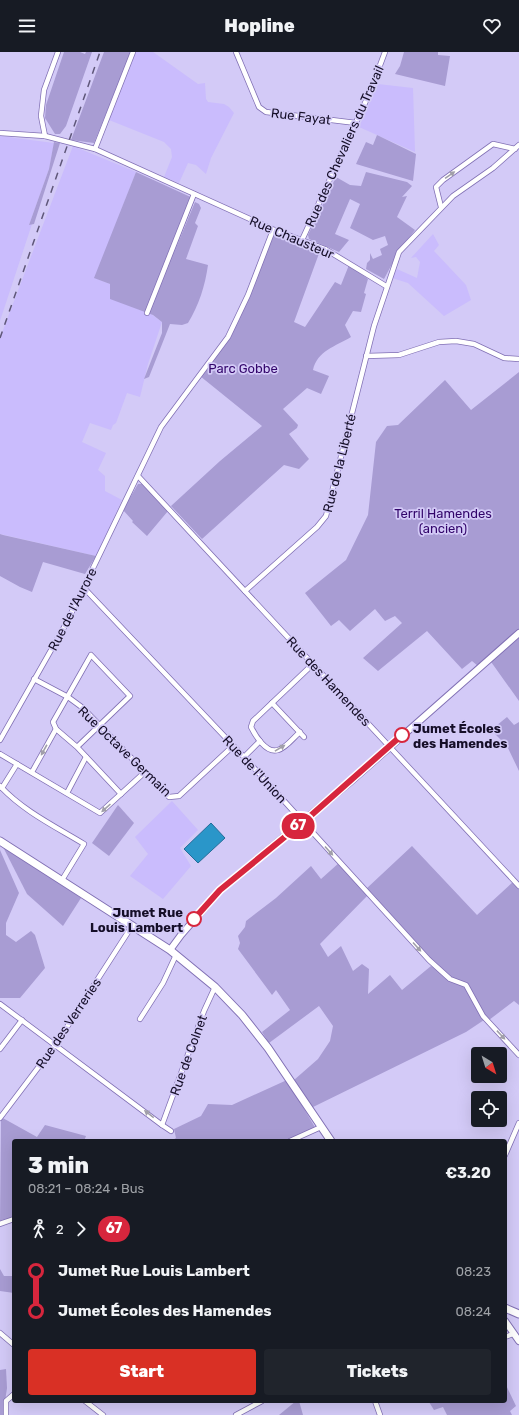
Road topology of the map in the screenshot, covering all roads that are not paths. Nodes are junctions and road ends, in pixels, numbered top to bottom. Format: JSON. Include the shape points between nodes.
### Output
{"nodes":[{"id":1,"x":58,"y":52,"type":"edge"},
{"id":2,"x":133,"y":52,"type":"edge"},
{"id":3,"x":236,"y":52,"type":"edge"},
{"id":4,"x":385,"y":52,"type":"edge"},
{"id":5,"x":356,"y":123,"type":"junction"},
{"id":6,"x":0,"y":133,"type":"edge"},
{"id":7,"x":45,"y":136,"type":"junction"},
{"id":8,"x":517,"y":147,"type":"edge"},
{"id":9,"x":95,"y":150,"type":"junction"},
{"id":10,"x":194,"y":194,"type":"junction"},
{"id":11,"x":441,"y":207,"type":"junction"},
{"id":12,"x":273,"y":230,"type":"junction"},
{"id":13,"x":302,"y":240,"type":"junction"},
{"id":14,"x":386,"y":286,"type":"junction"},
{"id":15,"x":148,"y":313,"type":"dead end"},
{"id":16,"x":366,"y":356,"type":"junction"},
{"id":17,"x":519,"y":360,"type":"edge"},
{"id":18,"x":138,"y":476,"type":"junction"},
{"id":19,"x":84,"y":588,"type":"junction"},
{"id":20,"x":245,"y":591,"type":"junction"},
{"id":21,"x":519,"y":633,"type":"edge"},
{"id":22,"x":313,"y":664,"type":"junction"},
{"id":23,"x":34,"y":679,"type":"junction"},
{"id":24,"x":68,"y":697,"type":"junction"},
{"id":25,"x":272,"y":703,"type":"junction"},
{"id":26,"x":100,"y":725,"type":"junction"},
{"id":27,"x":56,"y":728,"type":"junction"},
{"id":28,"x":300,"y":732,"type":"junction"},
{"id":29,"x":304,"y":737,"type":"dead end"},
{"id":30,"x":0,"y":740,"type":"edge"},
{"id":31,"x":260,"y":741,"type":"junction"},
{"id":32,"x":233,"y":746,"type":"junction"},
{"id":33,"x":390,"y":746,"type":"junction"},
{"id":34,"x":77,"y":747,"type":"junction"},
{"id":35,"x":0,"y":754,"type":"edge"},
{"id":36,"x":86,"y":757,"type":"junction"},
{"id":37,"x":244,"y":757,"type":"junction"},
{"id":38,"x":16,"y":764,"type":"junction"},
{"id":39,"x":32,"y":772,"type":"junction"},
{"id":40,"x":145,"y":772,"type":"junction"},
{"id":41,"x":1,"y":787,"type":"edge"},
{"id":42,"x":67,"y":793,"type":"junction"},
{"id":43,"x":122,"y":794,"type":"junction"},
{"id":44,"x":303,"y":821,"type":"junction"},
{"id":45,"x":0,"y":841,"type":"edge"},
{"id":46,"x":62,"y":880,"type":"junction"},
{"id":47,"x":519,"y":886,"type":"edge"},
{"id":48,"x":132,"y":926,"type":"junction"},
{"id":49,"x":173,"y":953,"type":"junction"},
{"id":50,"x":215,"y":987,"type":"junction"},
{"id":51,"x":2,"y":1006,"type":"edge"},
{"id":52,"x":0,"y":1013,"type":"edge"},
{"id":53,"x":140,"y":1019,"type":"dead end"},
{"id":54,"x":22,"y":1020,"type":"junction"},
{"id":55,"x":56,"y":1044,"type":"junction"},
{"id":56,"x":0,"y":1050,"type":"edge"},
{"id":57,"x":519,"y":1055,"type":"edge"},
{"id":58,"x":0,"y":1118,"type":"edge"},
{"id":59,"x":519,"y":1123,"type":"edge"},
{"id":60,"x":162,"y":1125,"type":"junction"},
{"id":61,"x":321,"y":1127,"type":"junction"},
{"id":62,"x":170,"y":1131,"type":"dead end"},
{"id":63,"x":294,"y":1139,"type":"edge"},
{"id":64,"x":330,"y":1139,"type":"edge"},
{"id":65,"x":507,"y":1150,"type":"edge"},
{"id":66,"x":12,"y":1220,"type":"edge"},
{"id":67,"x":0,"y":1224,"type":"edge"},
{"id":68,"x":507,"y":1309,"type":"edge"},
{"id":69,"x":519,"y":1314,"type":"edge"},
{"id":70,"x":507,"y":1325,"type":"edge"},
{"id":71,"x":0,"y":1334,"type":"edge"},
{"id":72,"x":513,"y":1334,"type":"junction"},
{"id":73,"x":507,"y":1336,"type":"edge"},
{"id":74,"x":519,"y":1342,"type":"edge"},
{"id":75,"x":12,"y":1343,"type":"edge"},
{"id":76,"x":12,"y":1396,"type":"edge"},
{"id":77,"x":88,"y":1403,"type":"edge"},
{"id":78,"x":258,"y":1403,"type":"edge"},
{"id":79,"x":376,"y":1403,"type":"edge"},
{"id":80,"x":6,"y":1415,"type":"edge"},
{"id":81,"x":103,"y":1415,"type":"edge"},
{"id":82,"x":236,"y":1415,"type":"edge"},
{"id":83,"x":380,"y":1415,"type":"edge"}],
"edges":[{"from":1,"to":7,"type":"street","via":[[44,90],[40,116]]},
{"from":2,"to":9,"type":"street"},
{"from":3,"to":5,"type":"street","name":"Rue Fayat","via":[[259,107],[266,112]]},
{"from":4,"to":5,"type":"street","name":"Rue des Chevaliers du Travail"},
{"from":5,"to":13,"type":"street","name":"Rue des Chevaliers du Travail"},
{"from":6,"to":7,"type":"street","name":"Rue Chausteur"},
{"from":7,"to":9,"type":"street","name":"Rue Chausteur"},
{"from":8,"to":11,"type":"street"},
{"from":11,"to":8,"type":"street","one_way":true,"via":[[436,187],[442,180],[494,144]]},
{"from":9,"to":10,"type":"street","name":"Rue Chausteur"},
{"from":10,"to":12,"type":"street","name":"Rue Chausteur"},
{"from":10,"to":15,"type":"street"},
{"from":11,"to":14,"type":"street","via":[[399,252]]},
{"from":12,"to":13,"type":"street","name":"Rue Chausteur"},
{"from":12,"to":18,"type":"street","name":"Rue de l'Aurore","via":[[248,295],[228,337],[161,427]]},
{"from":13,"to":14,"type":"street","name":"Rue Chausteur","via":[[325,249]]},
{"from":14,"to":16,"type":"street","name":"Rue de la Liberté"},
{"from":16,"to":17,"type":"street","via":[[399,354],[440,342],[456,341],[474,344],[504,358]]},
{"from":16,"to":20,"type":"street","name":"Rue de la Liberté","via":[[326,516]]},
{"from":18,"to":19,"type":"street","name":"Rue de l'Aurore"},
{"from":18,"to":20,"type":"street","name":"Rue des Hamendes"},
{"from":19,"to":23,"type":"street","name":"Rue de l'Aurore"},
{"from":19,"to":32,"type":"street","name":"Rue de l'Union"},
{"from":20,"to":22,"type":"street","name":"Rue des Hamendes"},
{"from":21,"to":33,"type":"street"},
{"from":22,"to":25,"type":"street"},
{"from":22,"to":33,"type":"street","name":"Rue des Hamendes"},
{"from":23,"to":24,"type":"street","name":"Rue Octave Germain"},
{"from":23,"to":30,"type":"street","name":"Rue de l'Aurore"},
{"from":24,"to":26,"type":"street","name":"Rue Octave Germain"},
{"from":24,"to":26,"type":"street","via":[[91,655],[130,696]]},
{"from":24,"to":27,"type":"street","via":[[53,722]]},
{"from":25,"to":28,"type":"street"},
{"from":25,"to":31,"type":"street","via":[[253,721],[251,727]]},
{"from":26,"to":34,"type":"street"},
{"from":26,"to":40,"type":"street","name":"Rue Octave Germain"},
{"from":27,"to":34,"type":"street"},
{"from":27,"to":39,"type":"street","one_way":true},
{"from":28,"to":29,"type":"street"},
{"from":31,"to":28,"type":"street","one_way":true,"via":[[270,750],[276,751]]},
{"from":31,"to":37,"type":"street"},
{"from":32,"to":37,"type":"street","name":"Rue de l'Union"},
{"from":32,"to":40,"type":"street","name":"Rue Octave Germain","via":[[174,798],[169,797]]},
{"from":33,"to":44,"type":"street"},
{"from":33,"to":47,"type":"street","name":"Rue des Hamendes"},
{"from":34,"to":36,"type":"street"},
{"from":35,"to":38,"type":"street"},
{"from":36,"to":42,"type":"street"},
{"from":36,"to":43,"type":"street"},
{"from":37,"to":44,"type":"street","name":"Rue de l'Union"},
{"from":38,"to":39,"type":"street"},
{"from":38,"to":41,"type":"street"},
{"from":39,"to":42,"type":"street"},
{"from":40,"to":43,"type":"street"},
{"from":41,"to":46,"type":"street","via":[[26,808],[84,844]]},
{"from":43,"to":42,"type":"street","one_way":true,"via":[[100,813]]},
{"from":44,"to":49,"type":"street","via":[[220,890],[181,935]]},
{"from":44,"to":57,"type":"street","name":"Rue de l'Union","one_way":true,"via":[[429,960],[446,977],[468,987],[483,1016]]},
{"from":45,"to":46,"type":"main road"},
{"from":46,"to":48,"type":"main road"},
{"from":48,"to":49,"type":"main road"},
{"from":48,"to":55,"type":"street","name":"Rue des Verreries"},
{"from":49,"to":50,"type":"main road"},
{"from":49,"to":53,"type":"street","via":[[163,983]]},
{"from":50,"to":60,"type":"street","name":"Rue de Colnet"},
{"from":50,"to":61,"type":"main road","via":[[264,1042]]},
{"from":51,"to":52,"type":"street"},
{"from":51,"to":54,"type":"street"},
{"from":54,"to":55,"type":"street"},
{"from":54,"to":56,"type":"street"},
{"from":55,"to":58,"type":"street","name":"Rue des Verreries"},
{"from":60,"to":55,"type":"street","one_way":true},
{"from":59,"to":65,"type":"street"},
{"from":60,"to":62,"type":"street"},
{"from":61,"to":63,"type":"street"},
{"from":61,"to":64,"type":"main road"},
{"from":66,"to":67,"type":"street"},
{"from":68,"to":69,"type":"main road"},
{"from":70,"to":72,"type":"street"},
{"from":71,"to":75,"type":"street"},
{"from":72,"to":73,"type":"street"},
{"from":72,"to":74,"type":"street"},
{"from":76,"to":80,"type":"street","via":[[6,1401]]},
{"from":77,"to":81,"type":"street"},
{"from":78,"to":82,"type":"street"},
{"from":79,"to":83,"type":"street"}]}
